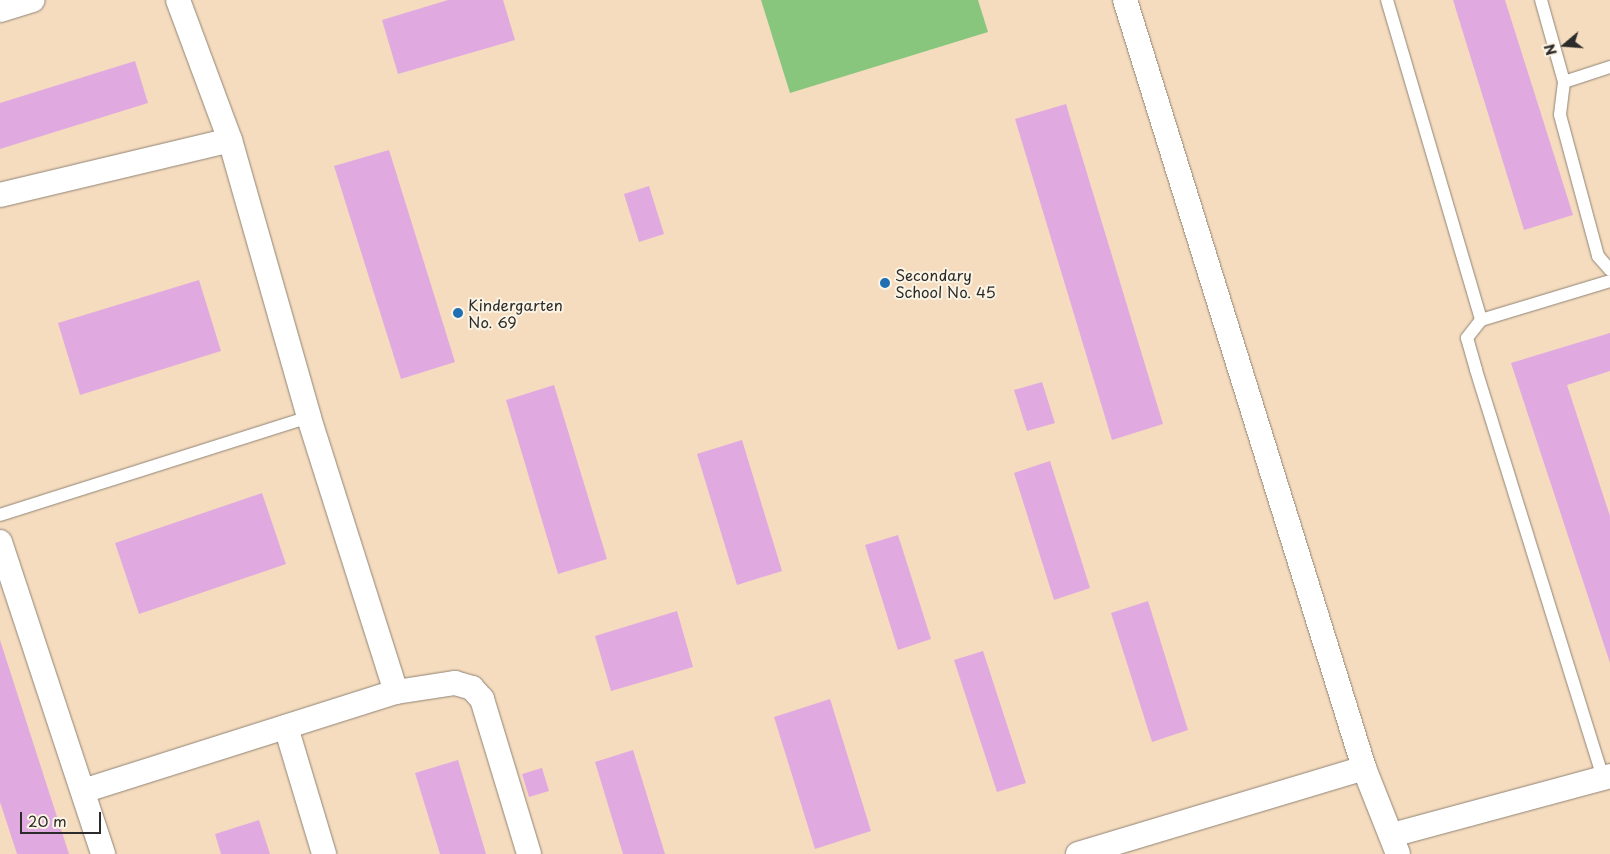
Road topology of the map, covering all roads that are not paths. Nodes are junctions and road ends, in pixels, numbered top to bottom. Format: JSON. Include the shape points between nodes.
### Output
{"nodes":[{"id":1,"x":33,"y":0,"type":"edge"},
{"id":2,"x":178,"y":0,"type":"edge"},
{"id":3,"x":1125,"y":0,"type":"edge"},
{"id":4,"x":1387,"y":0,"type":"edge"},
{"id":5,"x":1541,"y":0,"type":"edge"},
{"id":6,"x":0,"y":10,"type":"edge"},
{"id":7,"x":1610,"y":66,"type":"edge"},
{"id":8,"x":1564,"y":82,"type":"junction"},
{"id":9,"x":230,"y":140,"type":"junction"},
{"id":10,"x":0,"y":195,"type":"edge"},
{"id":11,"x":1610,"y":270,"type":"edge"},
{"id":12,"x":1610,"y":280,"type":"edge"},
{"id":13,"x":1481,"y":320,"type":"junction"},
{"id":14,"x":309,"y":417,"type":"junction"},
{"id":15,"x":0,"y":515,"type":"edge"},
{"id":16,"x":0,"y":542,"type":"edge"},
{"id":17,"x":396,"y":692,"type":"junction"},
{"id":18,"x":286,"y":727,"type":"junction"},
{"id":19,"x":1364,"y":768,"type":"junction"},
{"id":20,"x":1607,"y":776,"type":"edge"},
{"id":21,"x":82,"y":791,"type":"junction"},
{"id":22,"x":1395,"y":845,"type":"edge"},
{"id":23,"x":103,"y":854,"type":"edge"},
{"id":24,"x":324,"y":854,"type":"edge"},
{"id":25,"x":529,"y":854,"type":"edge"},
{"id":26,"x":1078,"y":854,"type":"edge"}],
"edges":[{"from":1,"to":6,"type":"street"},
{"from":2,"to":9,"type":"street"},
{"from":3,"to":19,"type":"street"},
{"from":4,"to":13,"type":"lane"},
{"from":5,"to":8,"type":"lane"},
{"from":7,"to":8,"type":"lane"},
{"from":8,"to":11,"type":"lane","via":[[1560,115],[1598,256]]},
{"from":9,"to":10,"type":"street"},
{"from":9,"to":14,"type":"street"},
{"from":12,"to":13,"type":"lane"},
{"from":13,"to":20,"type":"lane","via":[[1467,338],[1469,346]]},
{"from":14,"to":15,"type":"lane"},
{"from":14,"to":17,"type":"street"},
{"from":16,"to":21,"type":"street"},
{"from":17,"to":18,"type":"street"},
{"from":17,"to":25,"type":"street","via":[[455,683],[472,688],[482,699]]},
{"from":18,"to":21,"type":"street"},
{"from":18,"to":24,"type":"street"},
{"from":19,"to":22,"type":"street"},
{"from":19,"to":26,"type":"street"},
{"from":20,"to":22,"type":"street"},
{"from":21,"to":23,"type":"street"}]}
